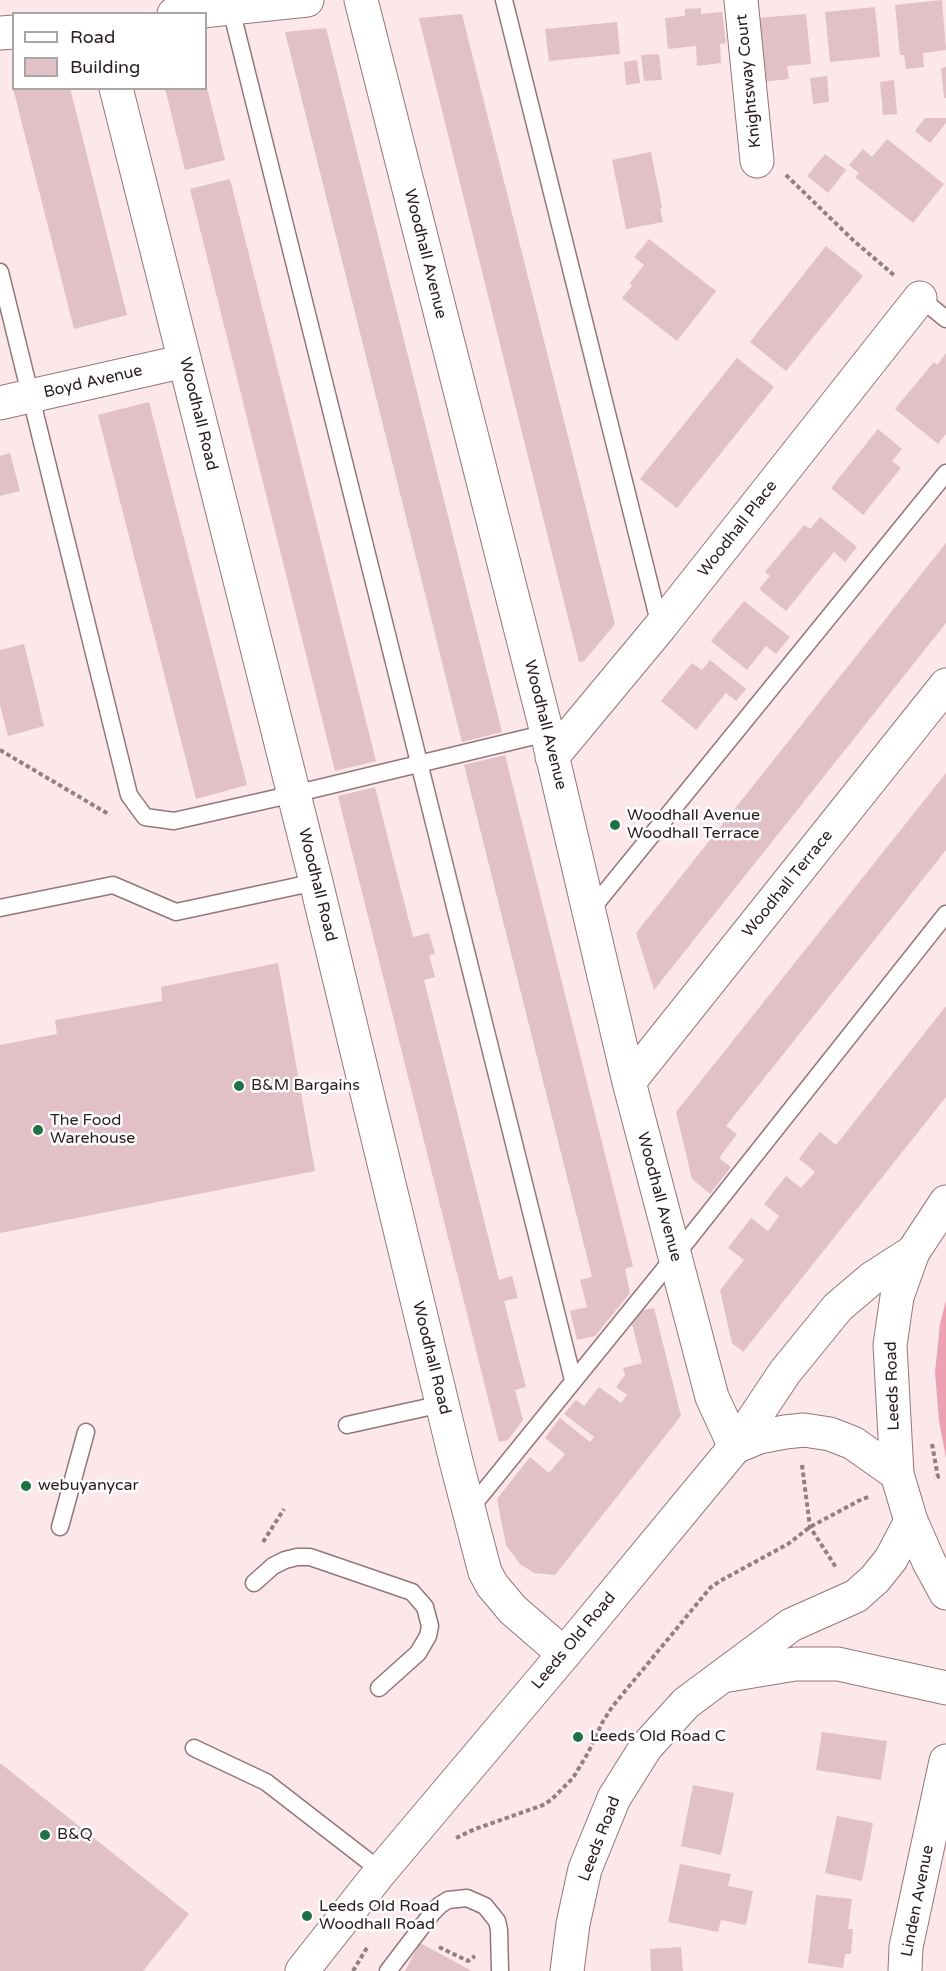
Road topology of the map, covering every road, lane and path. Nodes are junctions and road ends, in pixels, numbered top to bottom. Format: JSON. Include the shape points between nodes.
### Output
{"nodes":[{"id":1,"x":307,"y":0,"type":"edge"},
{"id":2,"x":361,"y":0,"type":"edge"},
{"id":3,"x":504,"y":0,"type":"edge"},
{"id":4,"x":741,"y":0,"type":"edge"},
{"id":5,"x":189,"y":8,"type":"edge"},
{"id":6,"x":231,"y":9,"type":"junction"},
{"id":7,"x":117,"y":90,"type":"edge"},
{"id":8,"x":757,"y":154,"type":"joint"},
{"id":9,"x":0,"y":272,"type":"edge"},
{"id":10,"x":920,"y":298,"type":"junction"},
{"id":11,"x":946,"y":320,"type":"edge"},
{"id":12,"x":185,"y":361,"type":"junction"},
{"id":13,"x":16,"y":400,"type":"edge"},
{"id":14,"x":946,"y":473,"type":"edge"},
{"id":15,"x":660,"y":627,"type":"junction"},
{"id":16,"x":946,"y":685,"type":"edge"},
{"id":17,"x":550,"y":745,"type":"junction"},
{"id":18,"x":0,"y":750,"type":"edge"},
{"id":19,"x":419,"y":764,"type":"junction"},
{"id":20,"x":294,"y":794,"type":"junction"},
{"id":21,"x":145,"y":817,"type":"junction"},
{"id":22,"x":316,"y":882,"type":"junction"},
{"id":23,"x":0,"y":908,"type":"edge"},
{"id":24,"x":590,"y":911,"type":"junction"},
{"id":25,"x":946,"y":914,"type":"edge"},
{"id":26,"x":629,"y":1082,"type":"junction"},
{"id":27,"x":946,"y":1202,"type":"edge"},
{"id":28,"x":913,"y":1252,"type":"junction"},
{"id":29,"x":675,"y":1256,"type":"junction"},
{"id":30,"x":573,"y":1380,"type":"junction"},
{"id":31,"x":442,"y":1404,"type":"junction"},
{"id":32,"x":347,"y":1425,"type":"dead end"},
{"id":33,"x":87,"y":1432,"type":"dead end"},
{"id":34,"x":931,"y":1439,"type":"dead end"},
{"id":35,"x":735,"y":1447,"type":"junction"},
{"id":36,"x":899,"y":1481,"type":"junction"},
{"id":37,"x":468,"y":1511,"type":"junction"},
{"id":38,"x":912,"y":1521,"type":"junction"},
{"id":39,"x":60,"y":1527,"type":"dead end"},
{"id":40,"x":254,"y":1584,"type":"dead end"},
{"id":41,"x":946,"y":1593,"type":"edge"},
{"id":42,"x":564,"y":1654,"type":"junction"},
{"id":43,"x":723,"y":1676,"type":"junction"},
{"id":44,"x":379,"y":1688,"type":"dead end"},
{"id":45,"x":946,"y":1688,"type":"edge"},
{"id":46,"x":194,"y":1748,"type":"dead end"},
{"id":47,"x":946,"y":1761,"type":"edge"},
{"id":48,"x":449,"y":1845,"type":"dead end"},
{"id":49,"x":381,"y":1871,"type":"junction"},
{"id":50,"x":415,"y":1935,"type":"junction"},
{"id":51,"x":369,"y":1945,"type":"dead end"},
{"id":52,"x":500,"y":1948,"type":"junction"},
{"id":53,"x":302,"y":1971,"type":"edge"},
{"id":54,"x":352,"y":1971,"type":"edge"},
{"id":55,"x":388,"y":1971,"type":"edge"},
{"id":56,"x":500,"y":1971,"type":"edge"},
{"id":57,"x":567,"y":1971,"type":"edge"},
{"id":58,"x":905,"y":1971,"type":"edge"}],
"edges":[{"from":1,"to":6,"type":"main road"},
{"from":2,"to":17,"type":"main road","name":"Woodhall Avenue"},
{"from":3,"to":15,"type":"lane"},
{"from":4,"to":8,"type":"main road","name":"Knightsway Court"},
{"from":5,"to":6,"type":"main road"},
{"from":6,"to":19,"type":"lane"},
{"from":7,"to":12,"type":"main road","name":"Woodhall Road"},
{"from":8,"to":10,"type":"path"},
{"from":9,"to":13,"type":"lane"},
{"from":10,"to":11,"type":"lane"},
{"from":10,"to":15,"type":"main road","name":"Woodhall Place"},
{"from":12,"to":13,"type":"main road","name":"Boyd Avenue"},
{"from":12,"to":20,"type":"main road","name":"Woodhall Road"},
{"from":13,"to":21,"type":"lane","via":[[129,795]]},
{"from":14,"to":24,"type":"lane"},
{"from":15,"to":17,"type":"main road","name":"Woodhall Place"},
{"from":16,"to":26,"type":"main road","name":"Woodhall Terrace"},
{"from":17,"to":19,"type":"lane"},
{"from":17,"to":24,"type":"main road","name":"Woodhall Avenue"},
{"from":18,"to":21,"type":"path","via":[[115,818]]},
{"from":19,"to":20,"type":"lane"},
{"from":19,"to":30,"type":"lane"},
{"from":20,"to":21,"type":"lane","via":[[174,821]]},
{"from":20,"to":22,"type":"main road","name":"Woodhall Road"},
{"from":22,"to":23,"type":"lane","via":[[176,912],[113,885]]},
{"from":22,"to":31,"type":"main road","name":"Woodhall Road"},
{"from":24,"to":26,"type":"main road","name":"Woodhall Avenue"},
{"from":25,"to":29,"type":"lane"},
{"from":26,"to":29,"type":"main road","name":"Woodhall Avenue"},
{"from":27,"to":28,"type":"main road","name":"Leeds Road"},
{"from":28,"to":35,"type":"main road","name":"Leeds Road","via":[[871,1279],[838,1307],[785,1372]]},
{"from":28,"to":36,"type":"main road","name":"Leeds Road","via":[[897,1297],[890,1345]]},
{"from":29,"to":30,"type":"lane"},
{"from":29,"to":35,"type":"main road","name":"Woodhall Avenue","via":[[712,1397]]},
{"from":30,"to":37,"type":"lane"},
{"from":31,"to":32,"type":"lane"},
{"from":31,"to":37,"type":"main road","name":"Woodhall Road"},
{"from":33,"to":39,"type":"lane"},
{"from":34,"to":36,"type":"path","via":[[938,1477]]},
{"from":35,"to":36,"type":"main road","name":"Leeds Old Road","via":[[785,1432],[830,1434],[853,1443]]},
{"from":35,"to":42,"type":"main road","name":"Leeds Old Road"},
{"from":36,"to":38,"type":"main road","name":"Leeds Road"},
{"from":36,"to":48,"type":"path","via":[[810,1527],[788,1544],[710,1588],[612,1707],[573,1778],[551,1800],[464,1833]]},
{"from":37,"to":42,"type":"main road","name":"Woodhall Road","via":[[492,1585],[513,1610]]},
{"from":38,"to":41,"type":"main road","name":"Leeds Road"},
{"from":38,"to":43,"type":"main road","name":"Leeds Road","via":[[891,1559],[856,1596],[791,1625]]},
{"from":40,"to":44,"type":"lane","via":[[285,1560],[310,1557],[412,1592],[425,1607],[428,1636],[418,1653]]},
{"from":42,"to":49,"type":"main road","name":"Leeds Old Road"},
{"from":43,"to":45,"type":"main road","name":"Leeds Road","via":[[795,1664],[838,1664]]},
{"from":43,"to":57,"type":"main road","name":"Leeds Road","via":[[686,1703],[646,1748],[614,1798],[585,1869]]},
{"from":46,"to":49,"type":"lane","via":[[266,1782]]},
{"from":47,"to":58,"type":"main road","name":"Linden Avenue","via":[[906,1947]]},
{"from":49,"to":53,"type":"main road","name":"Leeds Old Road"},
{"from":50,"to":52,"type":"path","via":[[468,1961],[485,1948]]},
{"from":50,"to":52,"type":"lane","via":[[440,1905],[467,1898],[492,1913],[500,1930]]},
{"from":50,"to":55,"type":"lane"},
{"from":51,"to":54,"type":"path"},
{"from":52,"to":56,"type":"lane"}]}
